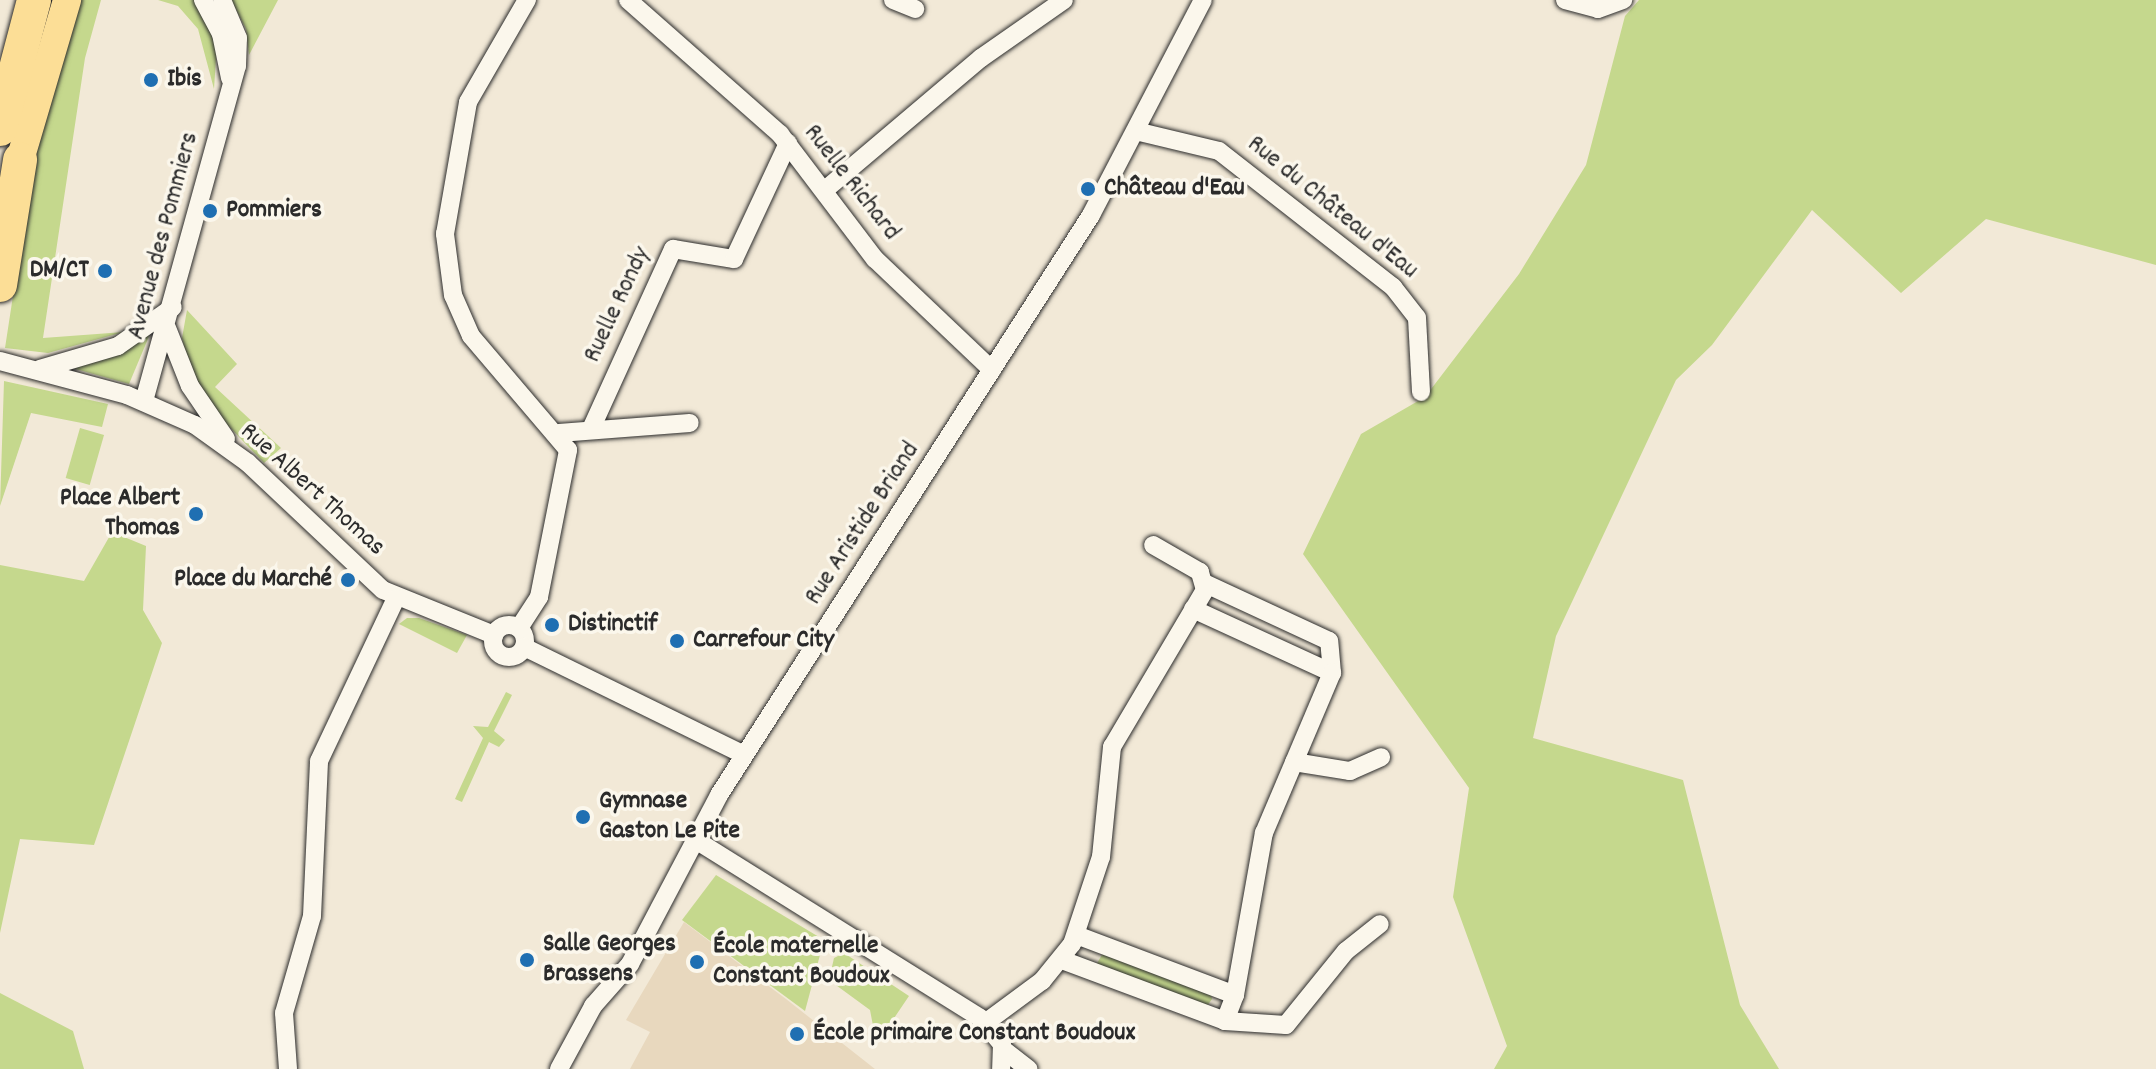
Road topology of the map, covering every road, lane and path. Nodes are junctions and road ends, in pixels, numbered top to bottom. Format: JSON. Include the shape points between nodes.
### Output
{"nodes":[{"id":1,"x":34,"y":0,"type":"edge"},
{"id":2,"x":67,"y":0,"type":"edge"},
{"id":3,"x":203,"y":0,"type":"edge"},
{"id":4,"x":222,"y":0,"type":"edge"},
{"id":5,"x":527,"y":0,"type":"edge"},
{"id":6,"x":628,"y":0,"type":"edge"},
{"id":7,"x":893,"y":0,"type":"edge"},
{"id":8,"x":1064,"y":0,"type":"edge"},
{"id":9,"x":1203,"y":0,"type":"edge"},
{"id":10,"x":1565,"y":0,"type":"edge"},
{"id":11,"x":1623,"y":0,"type":"edge"},
{"id":12,"x":915,"y":9,"type":"dead end"},
{"id":13,"x":231,"y":84,"type":"junction"},
{"id":14,"x":0,"y":129,"type":"edge"},
{"id":15,"x":1136,"y":131,"type":"junction"},
{"id":16,"x":788,"y":143,"type":"junction"},
{"id":17,"x":20,"y":160,"type":"joint"},
{"id":18,"x":826,"y":189,"type":"junction"},
{"id":19,"x":0,"y":285,"type":"edge"},
{"id":20,"x":173,"y":307,"type":"junction"},
{"id":21,"x":167,"y":328,"type":"junction"},
{"id":22,"x":0,"y":361,"type":"edge"},
{"id":23,"x":37,"y":370,"type":"junction"},
{"id":24,"x":992,"y":370,"type":"junction"},
{"id":25,"x":1421,"y":392,"type":"dead end"},
{"id":26,"x":144,"y":401,"type":"junction"},
{"id":27,"x":690,"y":423,"type":"dead end"},
{"id":28,"x":591,"y":429,"type":"junction"},
{"id":29,"x":559,"y":433,"type":"junction"},
{"id":30,"x":237,"y":454,"type":"junction"},
{"id":31,"x":1153,"y":545,"type":"dead end"},
{"id":32,"x":1206,"y":584,"type":"junction"},
{"id":33,"x":396,"y":598,"type":"junction"},
{"id":34,"x":1193,"y":609,"type":"junction"},
{"id":35,"x":519,"y":628,"type":"junction"},
{"id":36,"x":494,"y":635,"type":"junction"},
{"id":37,"x":524,"y":647,"type":"junction"},
{"id":38,"x":1332,"y":673,"type":"junction"},
{"id":39,"x":744,"y":755,"type":"junction"},
{"id":40,"x":1381,"y":757,"type":"dead end"},
{"id":41,"x":1294,"y":762,"type":"junction"},
{"id":42,"x":694,"y":839,"type":"junction"},
{"id":43,"x":1380,"y":924,"type":"dead end"},
{"id":44,"x":1076,"y":935,"type":"junction"},
{"id":45,"x":1062,"y":960,"type":"junction"},
{"id":46,"x":1235,"y":995,"type":"junction"},
{"id":47,"x":1225,"y":1021,"type":"junction"},
{"id":48,"x":985,"y":1023,"type":"junction"},
{"id":49,"x":1002,"y":1060,"type":"edge"},
{"id":50,"x":1025,"y":1067,"type":"edge"},
{"id":51,"x":288,"y":1069,"type":"edge"},
{"id":52,"x":559,"y":1069,"type":"edge"}],
"edges":[{"from":1,"to":14,"type":"highway"},
{"from":2,"to":17,"type":"main road"},
{"from":3,"to":13,"type":"street","name":"Avenue des Pommiers","via":[[221,34]]},
{"from":4,"to":13,"type":"street","name":"Avenue des Pommiers","via":[[238,38]]},
{"from":5,"to":29,"type":"street","via":[[468,102],[452,168],[446,256],[471,336]]},
{"from":6,"to":16,"type":"street","name":"Ruelle Richard"},
{"from":7,"to":12,"type":"street"},
{"from":8,"to":18,"type":"street","via":[[981,58]]},
{"from":9,"to":15,"type":"street","name":"Rue Aristide Briand"},
{"from":10,"to":11,"type":"street","via":[[1598,9]]},
{"from":13,"to":20,"type":"street","name":"Avenue des Pommiers"},
{"from":15,"to":24,"type":"street","name":"Rue Aristide Briand"},
{"from":15,"to":25,"type":"street","name":"Rue du Château d'Eau","via":[[1219,151],[1393,287],[1417,318]]},
{"from":16,"to":18,"type":"street","name":"Ruelle Richard"},
{"from":16,"to":28,"type":"street","name":"Ruelle Rondy","via":[[734,259],[673,249]]},
{"from":17,"to":19,"type":"highway"},
{"from":18,"to":24,"type":"street","name":"Ruelle Richard","via":[[875,259]]},
{"from":20,"to":21,"type":"street","name":"Avenue des Pommiers"},
{"from":20,"to":23,"type":"street","via":[[107,351]]},
{"from":21,"to":26,"type":"street","name":"Avenue des Pommiers"},
{"from":21,"to":30,"type":"street","via":[[190,386]]},
{"from":22,"to":23,"type":"street","name":"Rue Albert Thomas"},
{"from":23,"to":26,"type":"street","name":"Rue Albert Thomas"},
{"from":24,"to":39,"type":"street","name":"Rue Aristide Briand"},
{"from":26,"to":30,"type":"street","name":"Rue Albert Thomas"},
{"from":27,"to":28,"type":"street"},
{"from":28,"to":29,"type":"street"},
{"from":29,"to":35,"type":"street","via":[[568,456],[539,597]]},
{"from":30,"to":33,"type":"street","name":"Rue Albert Thomas"},
{"from":31,"to":32,"type":"street","via":[[1200,572]]},
{"from":32,"to":34,"type":"street"},
{"from":32,"to":38,"type":"street","via":[[1329,641]]},
{"from":33,"to":36,"type":"street","name":"Rue Albert Thomas"},
{"from":33,"to":51,"type":"street","via":[[319,761],[312,916],[284,1013]]},
{"from":34,"to":38,"type":"street"},
{"from":34,"to":44,"type":"street","via":[[1112,747],[1101,857]]},
{"from":35,"to":36,"type":"street","via":[[505,626]]},
{"from":35,"to":37,"type":"street"},
{"from":36,"to":37,"type":"street","name":"Rue Albert Thomas","via":[[502,656]]},
{"from":37,"to":39,"type":"street","name":"Rue Albert Thomas"},
{"from":38,"to":41,"type":"street"},
{"from":39,"to":42,"type":"street","name":"Rue Aristide Briand"},
{"from":40,"to":41,"type":"street","via":[[1350,771]]},
{"from":41,"to":46,"type":"street","via":[[1257,858]]},
{"from":42,"to":48,"type":"street"},
{"from":42,"to":52,"type":"street","name":"Rue Aristide Briand","via":[[630,964],[593,1006]]},
{"from":43,"to":47,"type":"street","via":[[1346,951],[1286,1025]]},
{"from":44,"to":45,"type":"street"},
{"from":44,"to":46,"type":"street"},
{"from":45,"to":47,"type":"street"},
{"from":45,"to":48,"type":"street"},
{"from":46,"to":47,"type":"street"},
{"from":48,"to":49,"type":"street"},
{"from":49,"to":50,"type":"street"}]}
